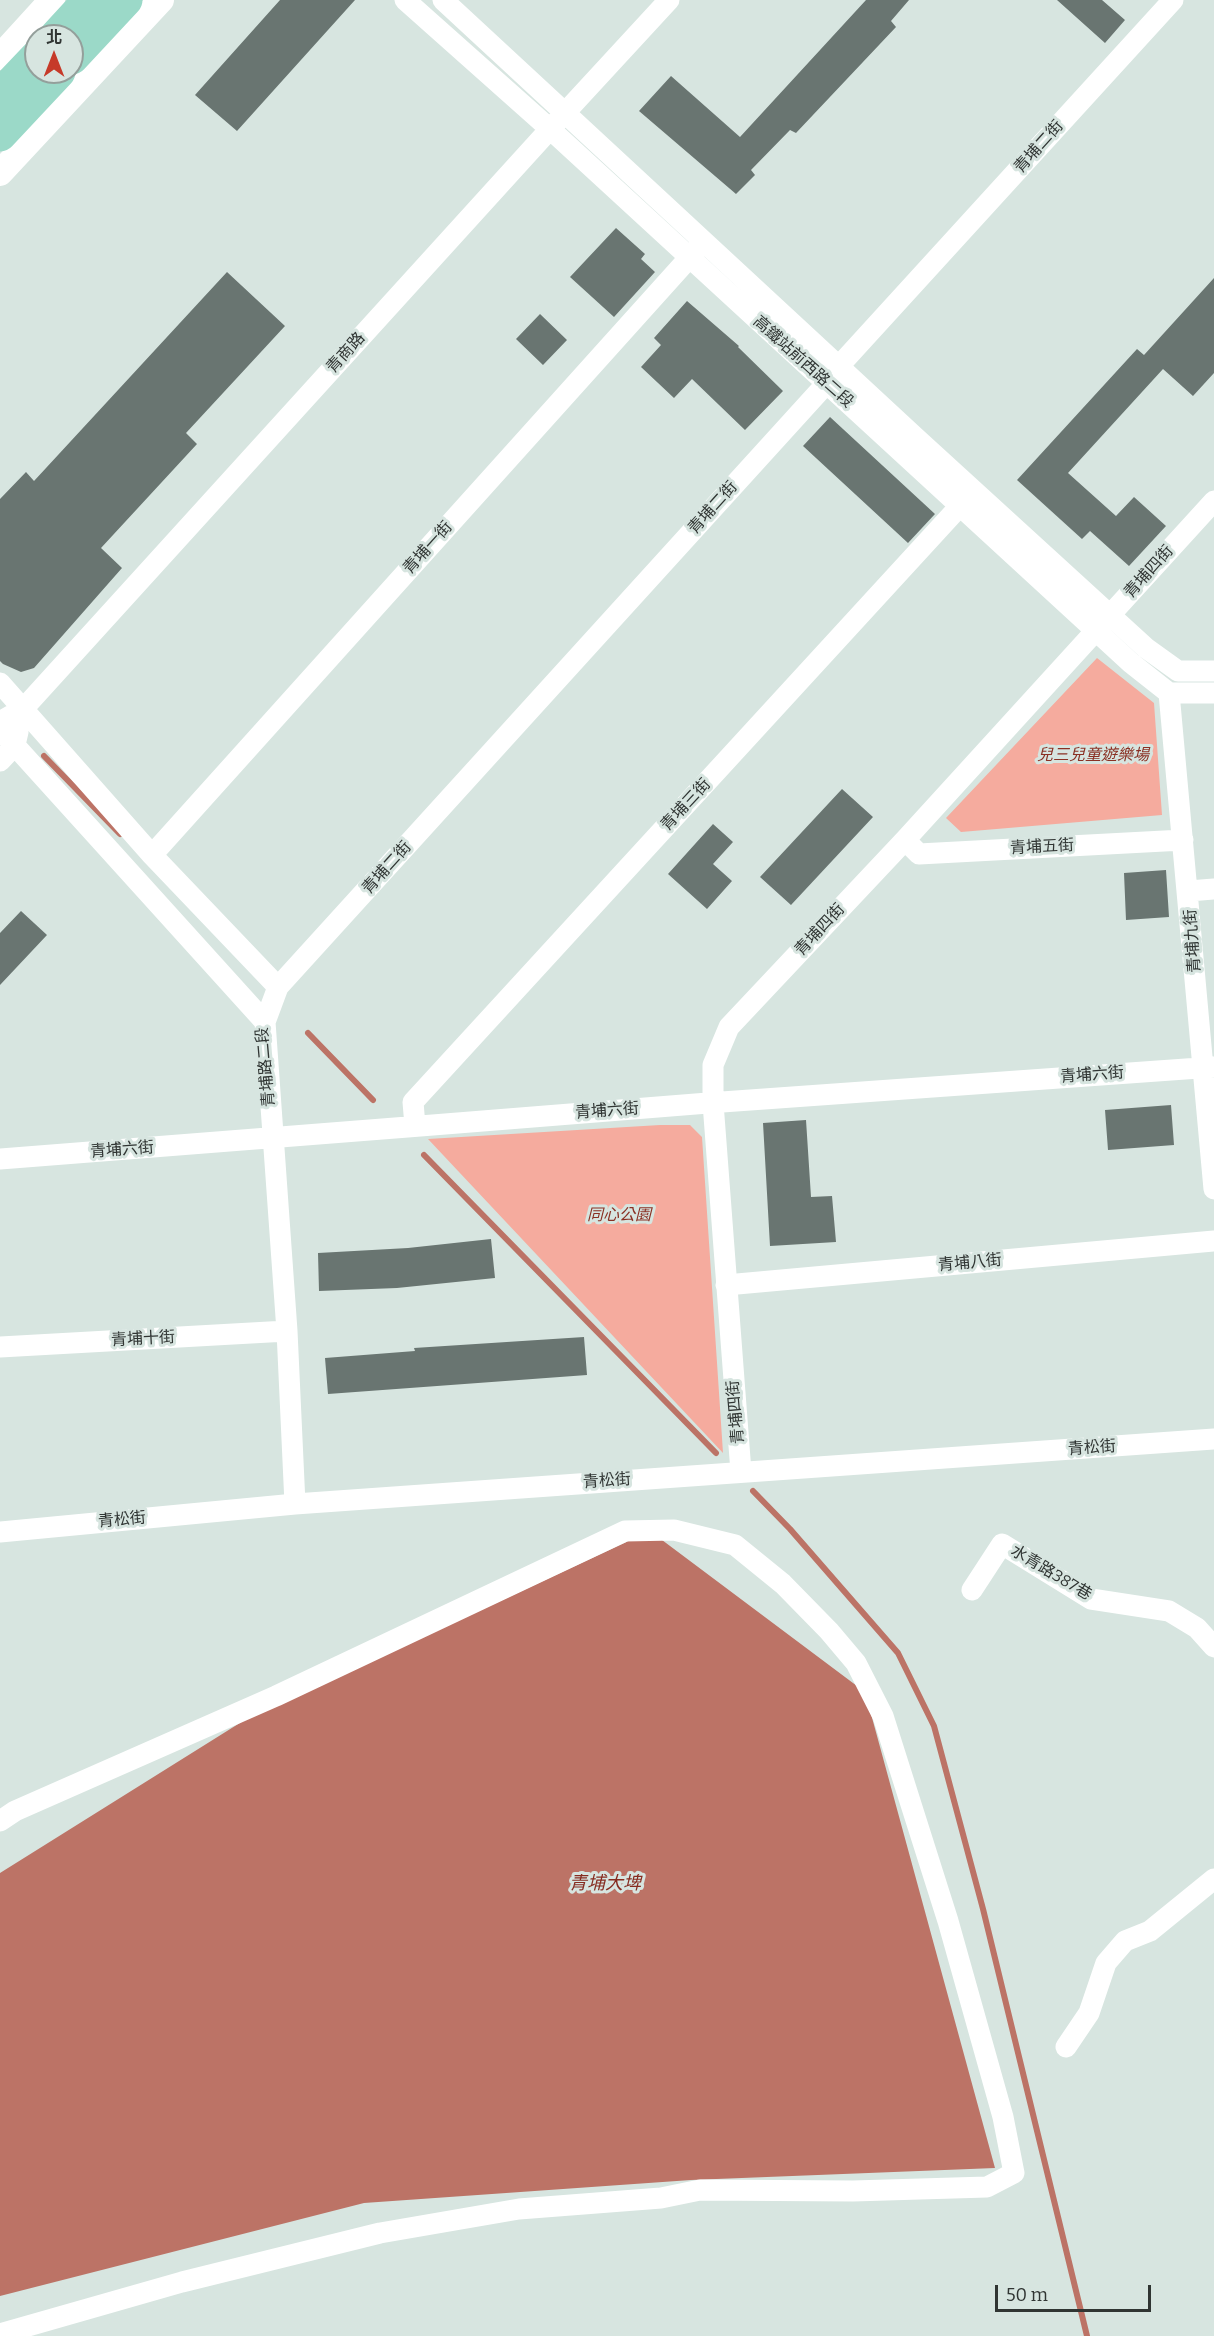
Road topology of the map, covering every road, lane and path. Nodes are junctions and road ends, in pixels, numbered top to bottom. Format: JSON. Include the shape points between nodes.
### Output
{"nodes":[{"id":1,"x":52,"y":0,"type":"edge"},
{"id":2,"x":89,"y":0,"type":"edge"},
{"id":3,"x":126,"y":0,"type":"edge"},
{"id":4,"x":160,"y":0,"type":"edge"},
{"id":5,"x":405,"y":0,"type":"edge"},
{"id":6,"x":443,"y":0,"type":"edge"},
{"id":7,"x":669,"y":0,"type":"edge"},
{"id":8,"x":1173,"y":0,"type":"edge"},
{"id":9,"x":67,"y":24,"type":"edge"},
{"id":10,"x":84,"y":45,"type":"edge"},
{"id":11,"x":0,"y":57,"type":"edge"},
{"id":12,"x":24,"y":70,"type":"edge"},
{"id":13,"x":47,"y":84,"type":"edge"},
{"id":14,"x":0,"y":95,"type":"edge"},
{"id":15,"x":557,"y":121,"type":"junction"},
{"id":16,"x":0,"y":135,"type":"edge"},
{"id":17,"x":0,"y":173,"type":"edge"},
{"id":18,"x":704,"y":241,"type":"junction"},
{"id":19,"x":690,"y":258,"type":"junction"},
{"id":20,"x":839,"y":366,"type":"junction"},
{"id":21,"x":826,"y":384,"type":"junction"},
{"id":22,"x":968,"y":498,"type":"junction"},
{"id":23,"x":1214,"y":501,"type":"edge"},
{"id":24,"x":1111,"y":614,"type":"junction"},
{"id":25,"x":1096,"y":631,"type":"junction"},
{"id":26,"x":1214,"y":671,"type":"edge"},
{"id":27,"x":0,"y":683,"type":"edge"},
{"id":28,"x":1169,"y":693,"type":"junction"},
{"id":29,"x":1214,"y":693,"type":"edge"},
{"id":30,"x":24,"y":708,"type":"junction"},
{"id":31,"x":0,"y":722,"type":"edge"},
{"id":32,"x":0,"y":729,"type":"edge"},
{"id":33,"x":15,"y":745,"type":"junction"},
{"id":34,"x":0,"y":761,"type":"edge"},
{"id":35,"x":905,"y":840,"type":"junction"},
{"id":36,"x":1183,"y":840,"type":"junction"},
{"id":37,"x":152,"y":855,"type":"junction"},
{"id":38,"x":1214,"y":889,"type":"edge"},
{"id":39,"x":1189,"y":891,"type":"junction"},
{"id":40,"x":278,"y":987,"type":"junction"},
{"id":41,"x":265,"y":1022,"type":"junction"},
{"id":42,"x":1208,"y":1067,"type":"edge"},
{"id":43,"x":713,"y":1103,"type":"junction"},
{"id":44,"x":415,"y":1126,"type":"junction"},
{"id":45,"x":272,"y":1139,"type":"junction"},
{"id":46,"x":0,"y":1159,"type":"edge"},
{"id":47,"x":1214,"y":1189,"type":"edge"},
{"id":48,"x":1214,"y":1241,"type":"edge"},
{"id":49,"x":726,"y":1285,"type":"junction"},
{"id":50,"x":287,"y":1331,"type":"junction"},
{"id":51,"x":0,"y":1347,"type":"edge"},
{"id":52,"x":1214,"y":1439,"type":"edge"},
{"id":53,"x":741,"y":1472,"type":"junction"},
{"id":54,"x":295,"y":1504,"type":"junction"},
{"id":55,"x":0,"y":1532,"type":"edge"},
{"id":56,"x":972,"y":1590,"type":"dead end"},
{"id":57,"x":1214,"y":1647,"type":"edge"},
{"id":58,"x":0,"y":1821,"type":"edge"},
{"id":59,"x":1214,"y":1879,"type":"edge"},
{"id":60,"x":1066,"y":2047,"type":"dead end"},
{"id":61,"x":0,"y":2334,"type":"edge"}],
"edges":[{"from":1,"to":11,"type":"street"},
{"from":2,"to":9,"type":"main road"},
{"from":3,"to":10,"type":"main road"},
{"from":4,"to":17,"type":"street"},
{"from":5,"to":15,"type":"street","name":"高鐵站前西路二段"},
{"from":6,"to":15,"type":"street","name":"高鐵站前西路二段"},
{"from":7,"to":15,"type":"street","name":"青商路"},
{"from":8,"to":20,"type":"street","name":"青埔二街"},
{"from":12,"to":14,"type":"main road"},
{"from":13,"to":16,"type":"main road"},
{"from":15,"to":18,"type":"street","name":"高鐵站前西路二段"},
{"from":15,"to":19,"type":"street","name":"高鐵站前西路二段"},
{"from":15,"to":30,"type":"street","name":"青商路"},
{"from":18,"to":19,"type":"street","name":"青埔一街"},
{"from":18,"to":20,"type":"street","name":"高鐵站前西路二段"},
{"from":19,"to":21,"type":"street","name":"高鐵站前西路二段"},
{"from":19,"to":37,"type":"street","name":"青埔一街"},
{"from":20,"to":21,"type":"street","name":"青埔二街"},
{"from":20,"to":22,"type":"street","name":"高鐵站前西路二段"},
{"from":21,"to":22,"type":"street","name":"高鐵站前西路二段"},
{"from":21,"to":40,"type":"street","name":"青埔二街"},
{"from":22,"to":24,"type":"street","name":"高鐵站前西路二段"},
{"from":22,"to":25,"type":"street","name":"高鐵站前西路二段"},
{"from":22,"to":44,"type":"street","name":"青埔三街","via":[[413,1102]]},
{"from":23,"to":24,"type":"street","name":"青埔四街"},
{"from":24,"to":25,"type":"street","name":"青埔四街"},
{"from":24,"to":26,"type":"street","name":"高鐵站前西路二段","via":[[1146,648],[1178,671]]},
{"from":25,"to":28,"type":"street","name":"高鐵站前西路二段"},
{"from":25,"to":35,"type":"street","name":"青埔四街"},
{"from":27,"to":30,"type":"street"},
{"from":28,"to":29,"type":"street"},
{"from":28,"to":36,"type":"street","name":"青埔九街"},
{"from":30,"to":31,"type":"street","name":"青商路"},
{"from":30,"to":33,"type":"street","name":"青商路"},
{"from":30,"to":37,"type":"street"},
{"from":32,"to":33,"type":"street","name":"青埔路二段"},
{"from":33,"to":34,"type":"street","name":"青商路"},
{"from":33,"to":41,"type":"street","name":"青埔路二段"},
{"from":35,"to":36,"type":"street","name":"青埔五街","via":[[919,854]]},
{"from":35,"to":43,"type":"street","name":"青埔四街","via":[[729,1027],[713,1065]]},
{"from":36,"to":39,"type":"street","name":"青埔九街"},
{"from":37,"to":40,"type":"street"},
{"from":38,"to":39,"type":"street"},
{"from":39,"to":42,"type":"street","name":"青埔九街"},
{"from":40,"to":41,"type":"street","name":"青埔二街"},
{"from":41,"to":45,"type":"street","name":"青埔路二段"},
{"from":42,"to":43,"type":"street","name":"青埔六街"},
{"from":42,"to":47,"type":"street","name":"青埔九街"},
{"from":43,"to":44,"type":"street","name":"青埔六街"},
{"from":43,"to":49,"type":"street","name":"青埔四街"},
{"from":44,"to":45,"type":"street","name":"青埔六街"},
{"from":45,"to":46,"type":"street","name":"青埔六街"},
{"from":45,"to":50,"type":"street","name":"青埔路二段"},
{"from":48,"to":49,"type":"street","name":"青埔八街"},
{"from":49,"to":53,"type":"street","name":"青埔四街"},
{"from":50,"to":51,"type":"street","name":"青埔十街"},
{"from":50,"to":54,"type":"street","name":"青埔路二段"},
{"from":52,"to":53,"type":"street","name":"青松街"},
{"from":53,"to":54,"type":"street","name":"青松街"},
{"from":54,"to":55,"type":"street","name":"青松街"},
{"from":56,"to":57,"type":"street","name":"水青路387巷","via":[[1002,1544],[1091,1599],[1168,1611],[1197,1628]]},
{"from":58,"to":61,"type":"street","via":[[625,1532],[674,1530],[735,1545],[783,1584],[829,1631],[856,1663],[883,1716],[948,1921],[1003,2117],[1014,2173],[987,2187],[700,2190],[661,2198],[519,2209],[380,2233],[182,2282]]},
{"from":59,"to":60,"type":"street","via":[[1150,1931],[1125,1941],[1106,1962],[1089,2013]]}]}
